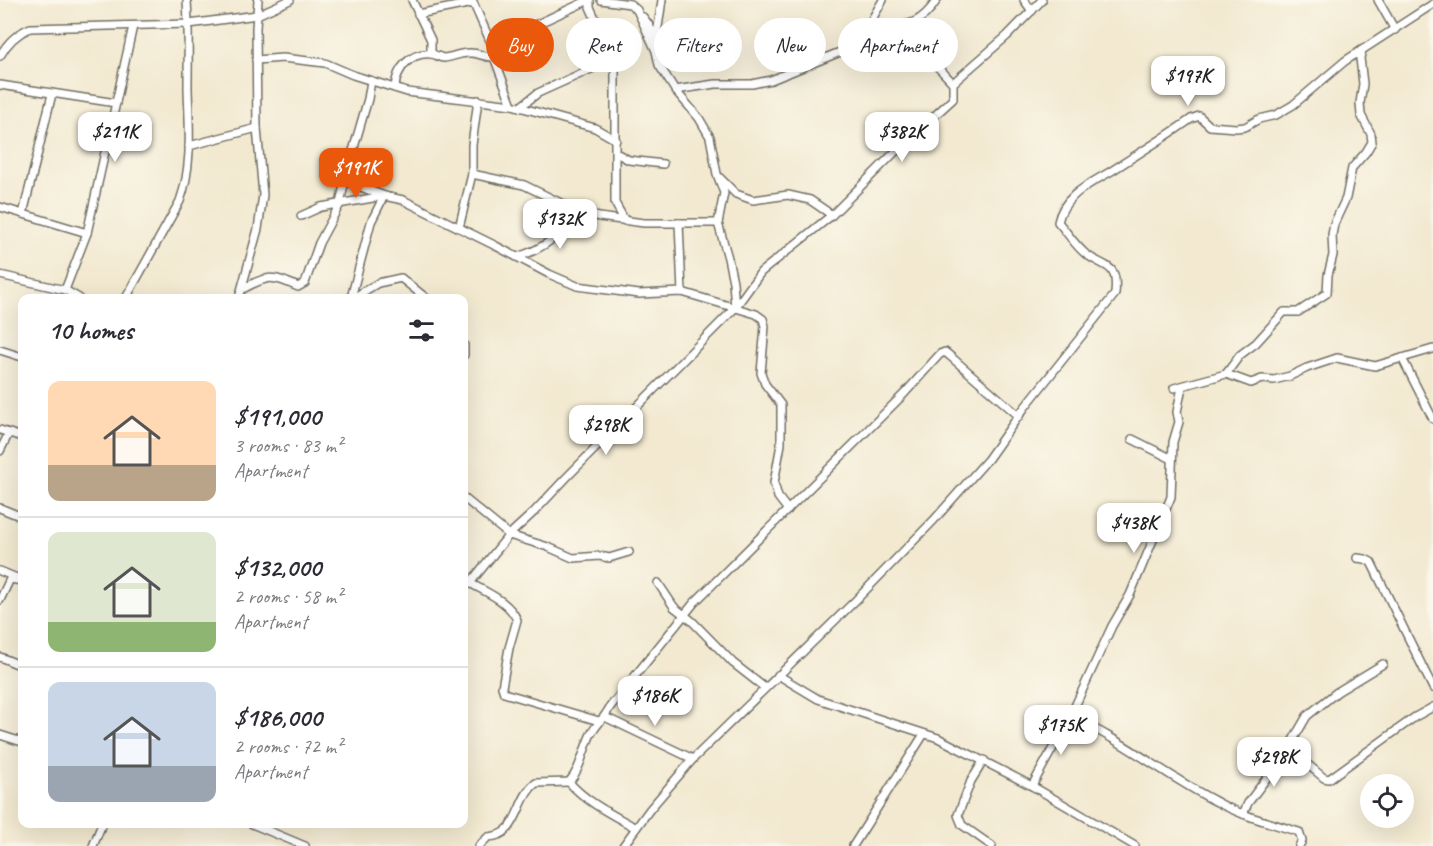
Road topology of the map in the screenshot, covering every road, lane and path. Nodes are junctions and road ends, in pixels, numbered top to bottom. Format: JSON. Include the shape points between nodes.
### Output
{"nodes":[{"id":1,"x":187,"y":0,"type":"edge"},
{"id":2,"x":258,"y":0,"type":"edge"},
{"id":3,"x":290,"y":0,"type":"edge"},
{"id":4,"x":412,"y":0,"type":"edge"},
{"id":5,"x":589,"y":0,"type":"edge"},
{"id":6,"x":601,"y":0,"type":"edge"},
{"id":7,"x":662,"y":0,"type":"edge"},
{"id":8,"x":883,"y":0,"type":"edge"},
{"id":9,"x":937,"y":0,"type":"edge"},
{"id":10,"x":1024,"y":0,"type":"edge"},
{"id":11,"x":1042,"y":0,"type":"edge"},
{"id":12,"x":1378,"y":0,"type":"edge"},
{"id":13,"x":472,"y":1,"type":"edge"},
{"id":14,"x":1433,"y":4,"type":"edge"},
{"id":15,"x":637,"y":10,"type":"junction"},
{"id":16,"x":1032,"y":11,"type":"junction"},
{"id":17,"x":418,"y":14,"type":"junction"},
{"id":18,"x":257,"y":15,"type":"junction"},
{"id":19,"x":550,"y":18,"type":"edge"},
{"id":20,"x":595,"y":18,"type":"edge"},
{"id":21,"x":873,"y":18,"type":"edge"},
{"id":22,"x":922,"y":18,"type":"edge"},
{"id":23,"x":189,"y":24,"type":"junction"},
{"id":24,"x":134,"y":26,"type":"junction"},
{"id":25,"x":1395,"y":30,"type":"junction"},
{"id":26,"x":486,"y":32,"type":"edge"},
{"id":27,"x":1362,"y":50,"type":"junction"},
{"id":28,"x":838,"y":53,"type":"edge"},
{"id":29,"x":431,"y":54,"type":"junction"},
{"id":30,"x":0,"y":56,"type":"edge"},
{"id":31,"x":486,"y":58,"type":"edge"},
{"id":32,"x":256,"y":60,"type":"junction"},
{"id":33,"x":500,"y":72,"type":"edge"},
{"id":34,"x":584,"y":72,"type":"edge"},
{"id":35,"x":615,"y":72,"type":"edge"},
{"id":36,"x":942,"y":72,"type":"edge"},
{"id":37,"x":371,"y":81,"type":"junction"},
{"id":38,"x":953,"y":83,"type":"junction"},
{"id":39,"x":0,"y":85,"type":"edge"},
{"id":40,"x":395,"y":88,"type":"junction"},
{"id":41,"x":675,"y":90,"type":"junction"},
{"id":42,"x":52,"y":94,"type":"junction"},
{"id":43,"x":478,"y":100,"type":"junction"},
{"id":44,"x":116,"y":103,"type":"junction"},
{"id":45,"x":512,"y":105,"type":"junction"},
{"id":46,"x":520,"y":107,"type":"junction"},
{"id":47,"x":257,"y":128,"type":"junction"},
{"id":48,"x":616,"y":140,"type":"junction"},
{"id":49,"x":189,"y":146,"type":"junction"},
{"id":50,"x":616,"y":153,"type":"junction"},
{"id":51,"x":663,"y":164,"type":"dead end"},
{"id":52,"x":472,"y":174,"type":"junction"},
{"id":53,"x":717,"y":174,"type":"junction"},
{"id":54,"x":346,"y":175,"type":"junction"},
{"id":55,"x":384,"y":196,"type":"junction"},
{"id":56,"x":340,"y":204,"type":"junction"},
{"id":57,"x":0,"y":207,"type":"edge"},
{"id":58,"x":579,"y":210,"type":"junction"},
{"id":59,"x":23,"y":214,"type":"junction"},
{"id":60,"x":832,"y":215,"type":"junction"},
{"id":61,"x":301,"y":216,"type":"dead end"},
{"id":62,"x":624,"y":221,"type":"junction"},
{"id":63,"x":679,"y":223,"type":"junction"},
{"id":64,"x":717,"y":223,"type":"junction"},
{"id":65,"x":459,"y":228,"type":"junction"},
{"id":66,"x":87,"y":233,"type":"junction"},
{"id":67,"x":517,"y":257,"type":"junction"},
{"id":68,"x":0,"y":275,"type":"edge"},
{"id":69,"x":243,"y":289,"type":"junction"},
{"id":70,"x":64,"y":290,"type":"junction"},
{"id":71,"x":682,"y":292,"type":"junction"},
{"id":72,"x":72,"y":294,"type":"edge"},
{"id":73,"x":128,"y":294,"type":"edge"},
{"id":74,"x":241,"y":294,"type":"edge"},
{"id":75,"x":353,"y":294,"type":"edge"},
{"id":76,"x":359,"y":294,"type":"edge"},
{"id":77,"x":421,"y":294,"type":"edge"},
{"id":78,"x":735,"y":308,"type":"junction"},
{"id":79,"x":1433,"y":349,"type":"edge"},
{"id":80,"x":0,"y":350,"type":"edge"},
{"id":81,"x":18,"y":356,"type":"edge"},
{"id":82,"x":1402,"y":358,"type":"junction"},
{"id":83,"x":1226,"y":374,"type":"junction"},
{"id":84,"x":1019,"y":416,"type":"junction"},
{"id":85,"x":1433,"y":419,"type":"edge"},
{"id":86,"x":0,"y":430,"type":"edge"},
{"id":87,"x":9,"y":433,"type":"junction"},
{"id":88,"x":18,"y":436,"type":"edge"},
{"id":89,"x":1132,"y":439,"type":"dead end"},
{"id":90,"x":0,"y":451,"type":"edge"},
{"id":91,"x":1172,"y":459,"type":"junction"},
{"id":92,"x":468,"y":501,"type":"edge"},
{"id":93,"x":0,"y":508,"type":"edge"},
{"id":94,"x":788,"y":510,"type":"junction"},
{"id":95,"x":18,"y":515,"type":"edge"},
{"id":96,"x":509,"y":535,"type":"junction"},
{"id":97,"x":629,"y":552,"type":"dead end"},
{"id":98,"x":1357,"y":558,"type":"dead end"},
{"id":99,"x":0,"y":571,"type":"edge"},
{"id":100,"x":18,"y":578,"type":"edge"},
{"id":101,"x":18,"y":580,"type":"edge"},
{"id":102,"x":468,"y":583,"type":"edge"},
{"id":103,"x":658,"y":583,"type":"dead end"},
{"id":104,"x":468,"y":584,"type":"edge"},
{"id":105,"x":0,"y":600,"type":"edge"},
{"id":106,"x":684,"y":616,"type":"junction"},
{"id":107,"x":0,"y":657,"type":"edge"},
{"id":108,"x":18,"y":664,"type":"edge"},
{"id":109,"x":1383,"y":664,"type":"dead end"},
{"id":110,"x":778,"y":675,"type":"junction"},
{"id":111,"x":765,"y":688,"type":"junction"},
{"id":112,"x":1433,"y":688,"type":"edge"},
{"id":113,"x":1433,"y":706,"type":"edge"},
{"id":114,"x":1070,"y":717,"type":"junction"},
{"id":115,"x":602,"y":719,"type":"junction"},
{"id":116,"x":924,"y":734,"type":"junction"},
{"id":117,"x":0,"y":735,"type":"edge"},
{"id":118,"x":18,"y":738,"type":"edge"},
{"id":119,"x":1286,"y":752,"type":"junction"},
{"id":120,"x":693,"y":759,"type":"junction"},
{"id":121,"x":984,"y":760,"type":"junction"},
{"id":122,"x":569,"y":782,"type":"junction"},
{"id":123,"x":1032,"y":786,"type":"junction"},
{"id":124,"x":1243,"y":814,"type":"junction"},
{"id":125,"x":100,"y":828,"type":"edge"},
{"id":126,"x":262,"y":828,"type":"edge"},
{"id":127,"x":636,"y":828,"type":"junction"},
{"id":128,"x":93,"y":846,"type":"edge"},
{"id":129,"x":305,"y":846,"type":"edge"},
{"id":130,"x":479,"y":846,"type":"edge"},
{"id":131,"x":623,"y":846,"type":"edge"},
{"id":132,"x":853,"y":846,"type":"edge"},
{"id":133,"x":992,"y":846,"type":"edge"},
{"id":134,"x":1135,"y":846,"type":"edge"},
{"id":135,"x":1299,"y":846,"type":"edge"}],
"edges":[{"from":1,"to":23,"type":"street"},
{"from":2,"to":18,"type":"street"},
{"from":3,"to":18,"type":"street"},
{"from":4,"to":17,"type":"street"},
{"from":5,"to":19,"type":"street"},
{"from":5,"to":20,"type":"street"},
{"from":6,"to":15,"type":"street","via":[[630,4]]},
{"from":7,"to":15,"type":"street","via":[[656,41],[650,25]]},
{"from":8,"to":21,"type":"street"},
{"from":9,"to":22,"type":"street"},
{"from":10,"to":16,"type":"street"},
{"from":11,"to":16,"type":"street"},
{"from":12,"to":25,"type":"street"},
{"from":13,"to":17,"type":"street"},
{"from":13,"to":26,"type":"street"},
{"from":14,"to":25,"type":"street"},
{"from":15,"to":41,"type":"street","via":[[659,65]]},
{"from":16,"to":38,"type":"street"},
{"from":17,"to":29,"type":"street","via":[[431,40]]},
{"from":18,"to":23,"type":"street"},
{"from":18,"to":32,"type":"street"},
{"from":23,"to":24,"type":"street"},
{"from":23,"to":49,"type":"street"},
{"from":24,"to":30,"type":"street","via":[[30,28],[19,32]]},
{"from":24,"to":44,"type":"street"},
{"from":25,"to":27,"type":"street"},
{"from":27,"to":83,"type":"street","via":[[1361,115],[1372,142],[1352,168],[1346,198],[1334,224],[1334,255],[1327,293],[1299,312],[1284,312]]},
{"from":27,"to":84,"type":"street","via":[[1276,115],[1236,128],[1210,126],[1199,116],[1191,119],[1091,181],[1071,198],[1058,222],[1086,255],[1110,266],[1117,281],[1116,294]]},
{"from":28,"to":41,"type":"street","via":[[771,80]]},
{"from":29,"to":31,"type":"street","via":[[442,58],[465,52]]},
{"from":29,"to":40,"type":"street","via":[[404,63]]},
{"from":32,"to":37,"type":"street","via":[[283,58],[325,63]]},
{"from":32,"to":47,"type":"street"},
{"from":33,"to":45,"type":"street"},
{"from":34,"to":46,"type":"street","via":[[538,93]]},
{"from":35,"to":48,"type":"street"},
{"from":36,"to":38,"type":"street"},
{"from":37,"to":40,"type":"street"},
{"from":37,"to":54,"type":"street"},
{"from":38,"to":60,"type":"street","via":[[953,99]]},
{"from":39,"to":42,"type":"street"},
{"from":40,"to":43,"type":"street"},
{"from":41,"to":53,"type":"street","via":[[710,137]]},
{"from":42,"to":44,"type":"street"},
{"from":42,"to":59,"type":"street"},
{"from":43,"to":45,"type":"street"},
{"from":43,"to":52,"type":"street"},
{"from":44,"to":66,"type":"street"},
{"from":45,"to":46,"type":"street"},
{"from":46,"to":48,"type":"street","via":[[595,128]]},
{"from":47,"to":49,"type":"street"},
{"from":47,"to":69,"type":"street","via":[[263,195]]},
{"from":48,"to":50,"type":"street"},
{"from":49,"to":73,"type":"street","via":[[180,201]]},
{"from":50,"to":51,"type":"street","via":[[629,160]]},
{"from":50,"to":62,"type":"street","via":[[615,203]]},
{"from":52,"to":58,"type":"street","via":[[524,186]]},
{"from":52,"to":65,"type":"street"},
{"from":53,"to":60,"type":"street","via":[[736,194],[747,198],[795,196],[810,200]]},
{"from":53,"to":64,"type":"street","via":[[724,193]]},
{"from":54,"to":55,"type":"street","via":[[353,184]]},
{"from":54,"to":56,"type":"street"},
{"from":55,"to":56,"type":"street"},
{"from":55,"to":65,"type":"street","via":[[398,198]]},
{"from":55,"to":75,"type":"street","via":[[371,222]]},
{"from":56,"to":61,"type":"street"},
{"from":56,"to":69,"type":"street","via":[[301,286],[269,277]]},
{"from":57,"to":59,"type":"street"},
{"from":58,"to":62,"type":"street"},
{"from":58,"to":67,"type":"street","via":[[553,240]]},
{"from":59,"to":66,"type":"street"},
{"from":60,"to":78,"type":"street","via":[[761,272]]},
{"from":62,"to":63,"type":"street"},
{"from":63,"to":64,"type":"street"},
{"from":63,"to":71,"type":"street"},
{"from":64,"to":78,"type":"street","via":[[731,270]]},
{"from":65,"to":67,"type":"street"},
{"from":66,"to":70,"type":"street"},
{"from":67,"to":71,"type":"street","via":[[577,286],[639,294]]},
{"from":68,"to":70,"type":"street"},
{"from":69,"to":74,"type":"street"},
{"from":70,"to":72,"type":"street"},
{"from":71,"to":78,"type":"street"},
{"from":76,"to":77,"type":"street","via":[[378,283],[401,278]]},
{"from":78,"to":94,"type":"street","via":[[764,319],[761,373],[781,405],[781,444],[774,483]]},
{"from":78,"to":96,"type":"street"},
{"from":79,"to":82,"type":"street"},
{"from":80,"to":81,"type":"street"},
{"from":82,"to":83,"type":"street","via":[[1376,366],[1337,358],[1290,376],[1251,383]]},
{"from":82,"to":85,"type":"street"},
{"from":83,"to":91,"type":"street","via":[[1178,387],[1179,422]]},
{"from":84,"to":94,"type":"street","via":[[945,352],[940,354]]},
{"from":84,"to":110,"type":"street","via":[[988,459],[934,520]]},
{"from":86,"to":87,"type":"street"},
{"from":87,"to":88,"type":"street"},
{"from":87,"to":90,"type":"street"},
{"from":89,"to":91,"type":"street"},
{"from":91,"to":114,"type":"street","via":[[1171,497],[1130,595]]},
{"from":92,"to":96,"type":"street"},
{"from":93,"to":95,"type":"street"},
{"from":94,"to":106,"type":"street"},
{"from":96,"to":97,"type":"street","via":[[573,558],[609,558]]},
{"from":96,"to":102,"type":"street"},
{"from":98,"to":112,"type":"street","via":[[1371,562]]},
{"from":99,"to":100,"type":"street"},
{"from":101,"to":105,"type":"street","via":[[10,579]]},
{"from":103,"to":106,"type":"street"},
{"from":104,"to":115,"type":"street","via":[[505,603],[517,620],[502,687],[504,693]]},
{"from":106,"to":111,"type":"street"},
{"from":106,"to":115,"type":"street"},
{"from":107,"to":108,"type":"street"},
{"from":109,"to":119,"type":"street","via":[[1307,716]]},
{"from":110,"to":111,"type":"street"},
{"from":110,"to":116,"type":"street","via":[[818,699]]},
{"from":111,"to":120,"type":"street"},
{"from":113,"to":119,"type":"street","via":[[1329,779]]},
{"from":114,"to":123,"type":"street"},
{"from":114,"to":124,"type":"street"},
{"from":115,"to":120,"type":"street"},
{"from":115,"to":122,"type":"street"},
{"from":116,"to":121,"type":"street"},
{"from":116,"to":132,"type":"street"},
{"from":117,"to":118,"type":"street"},
{"from":119,"to":124,"type":"street"},
{"from":120,"to":127,"type":"street"},
{"from":121,"to":123,"type":"street"},
{"from":121,"to":133,"type":"street","via":[[958,815],[962,825]]},
{"from":122,"to":127,"type":"street","via":[[603,809]]},
{"from":122,"to":130,"type":"street","via":[[536,783],[505,833],[488,837]]},
{"from":123,"to":134,"type":"street"},
{"from":124,"to":135,"type":"street","via":[[1299,832]]},
{"from":125,"to":128,"type":"street"},
{"from":126,"to":129,"type":"street"},
{"from":127,"to":131,"type":"street"}]}
